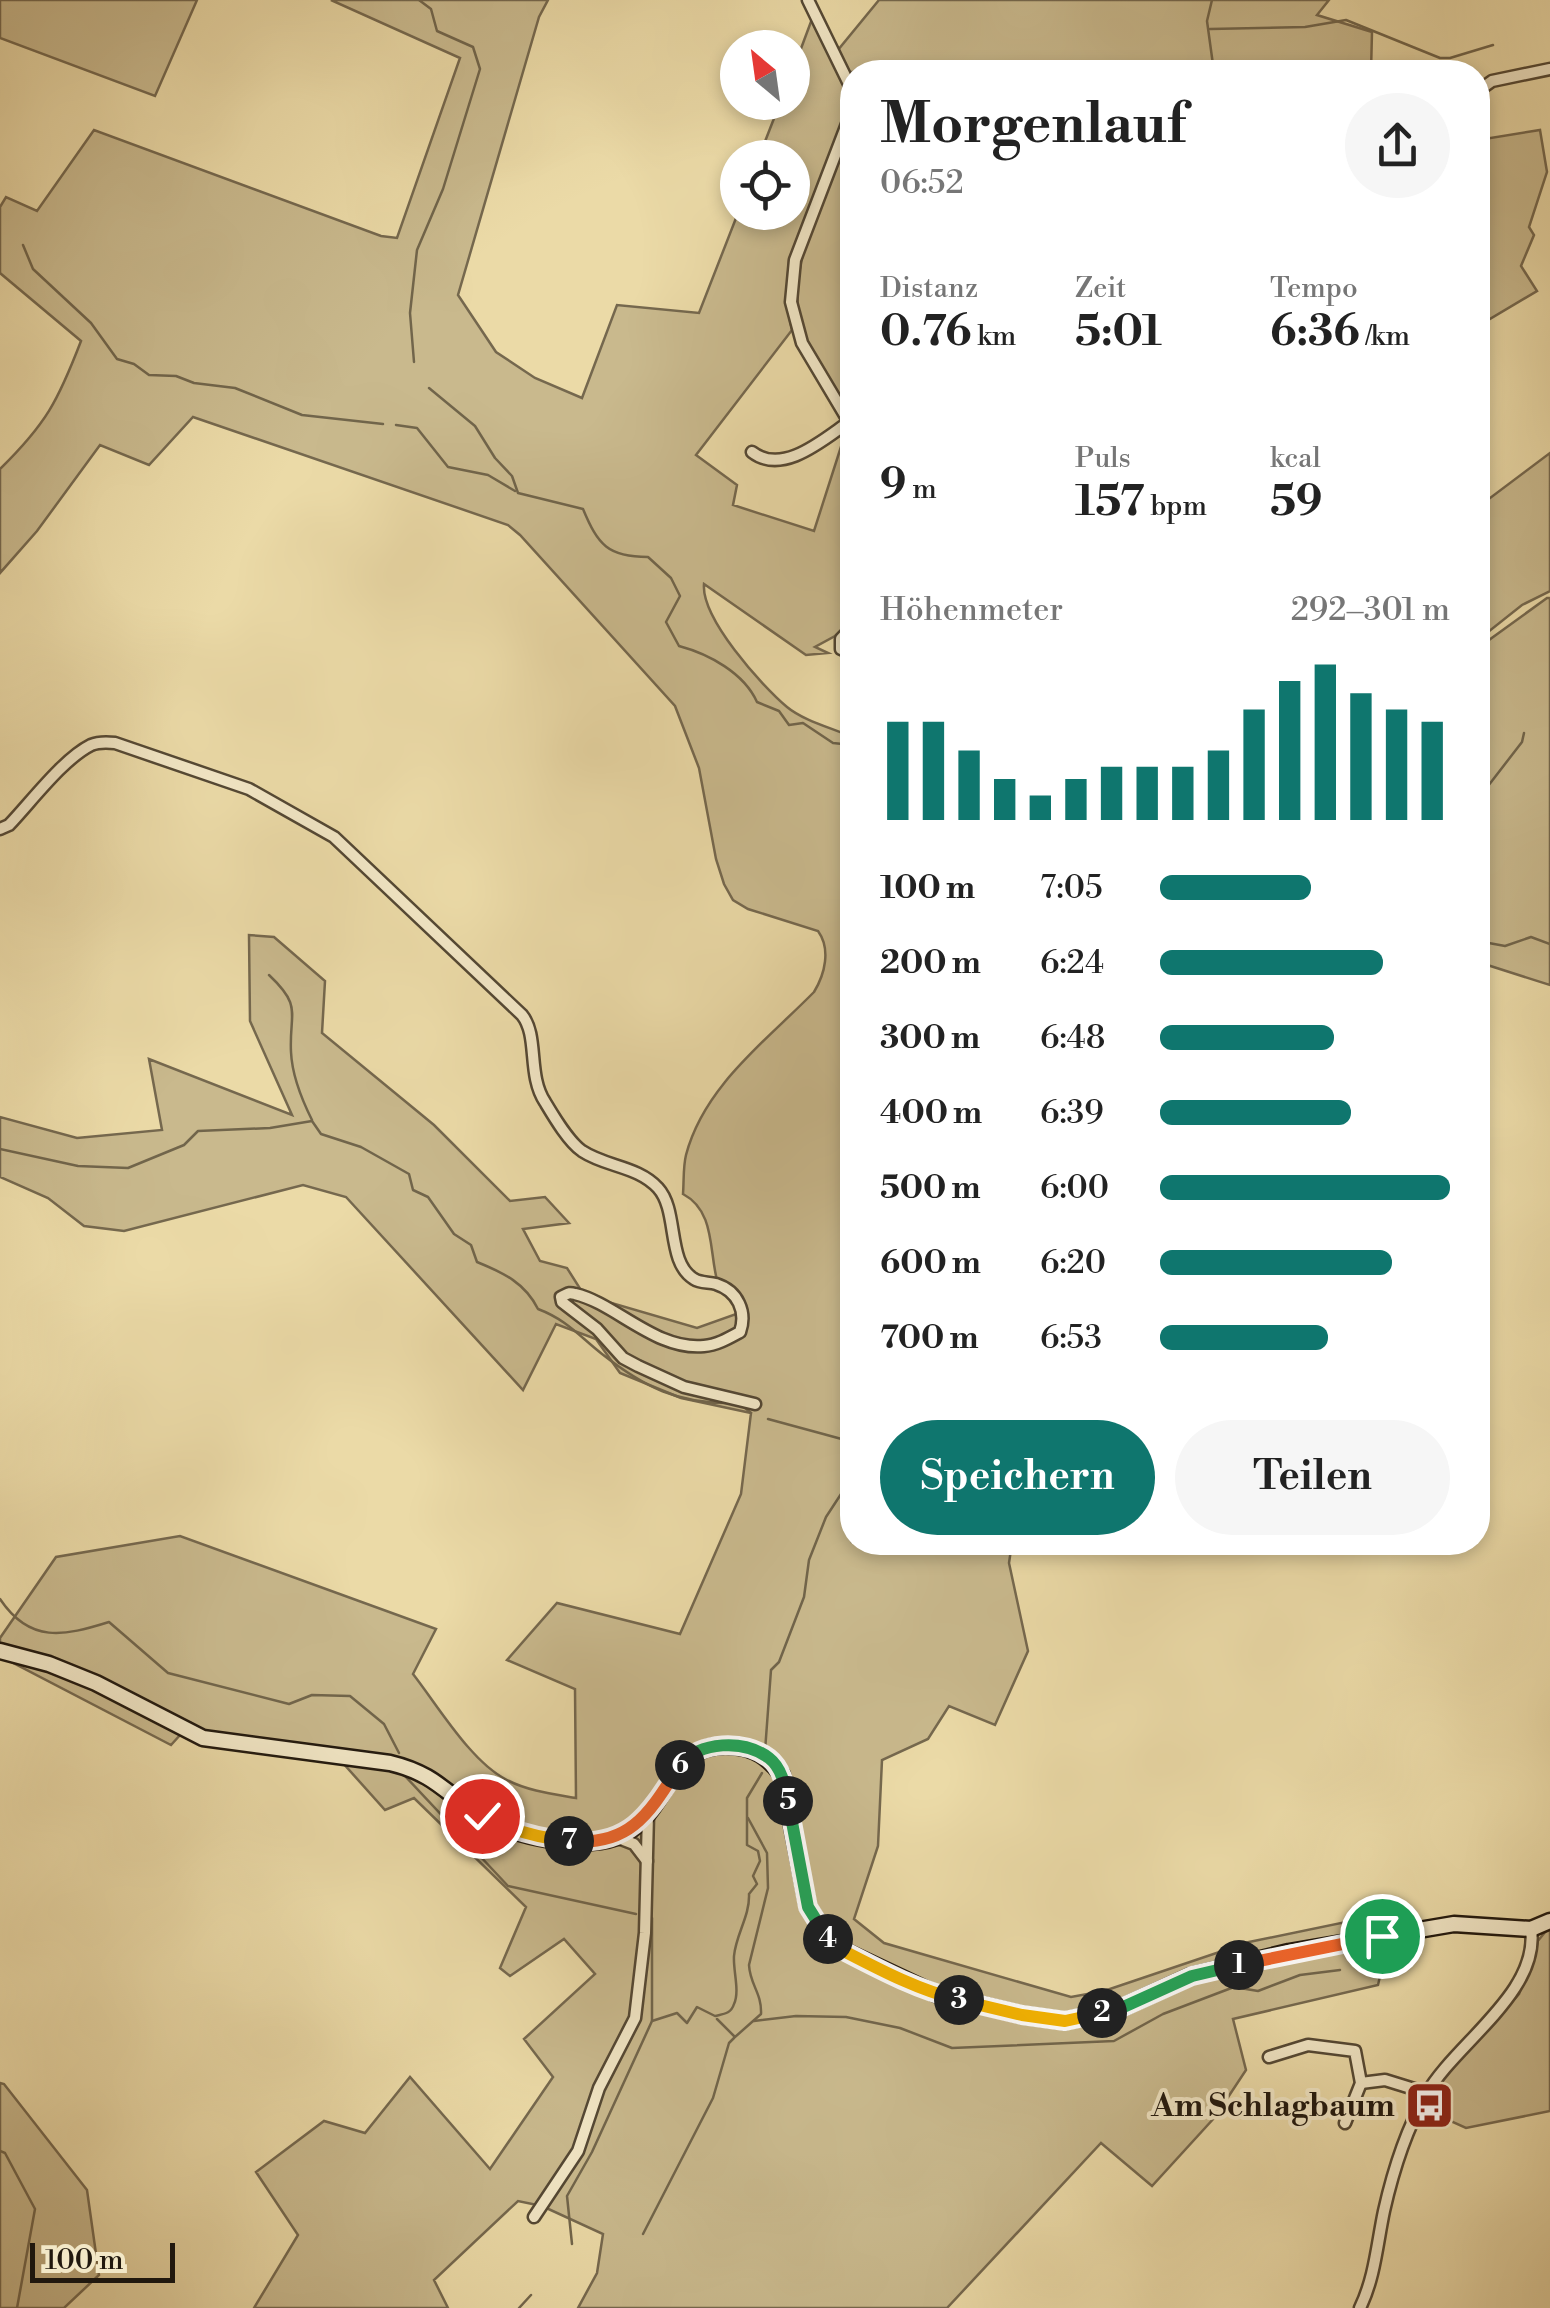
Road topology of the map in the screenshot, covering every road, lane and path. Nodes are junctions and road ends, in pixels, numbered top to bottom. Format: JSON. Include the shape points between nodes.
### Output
{"nodes":[{"id":1,"x":808,"y":0,"type":"edge"},
{"id":2,"x":840,"y":65,"type":"edge"},
{"id":3,"x":1550,"y":69,"type":"edge"},
{"id":4,"x":1490,"y":83,"type":"edge"},
{"id":5,"x":840,"y":142,"type":"edge"},
{"id":6,"x":840,"y":407,"type":"edge"},
{"id":7,"x":840,"y":432,"type":"edge"},
{"id":8,"x":752,"y":452,"type":"dead end"},
{"id":9,"x":0,"y":829,"type":"edge"},
{"id":10,"x":755,"y":1404,"type":"dead end"},
{"id":11,"x":0,"y":1651,"type":"edge"},
{"id":12,"x":648,"y":1814,"type":"junction"},
{"id":13,"x":616,"y":1837,"type":"junction"},
{"id":14,"x":648,"y":1862,"type":"junction"},
{"id":15,"x":1550,"y":1920,"type":"edge"},
{"id":16,"x":1531,"y":1929,"type":"junction"},
{"id":17,"x":1269,"y":2056,"type":"dead end"},
{"id":18,"x":1361,"y":2083,"type":"junction"},
{"id":19,"x":1426,"y":2094,"type":"junction"},
{"id":20,"x":1344,"y":2124,"type":"dead end"},
{"id":21,"x":534,"y":2217,"type":"dead end"},
{"id":22,"x":1360,"y":2308,"type":"edge"}],
"edges":[{"from":1,"to":2,"type":"street"},
{"from":3,"to":4,"type":"street"},
{"from":5,"to":6,"type":"street","via":[[795,260],[791,302],[802,343]]},
{"from":7,"to":8,"type":"street","via":[[799,456]]},
{"from":9,"to":10,"type":"street","via":[[85,748],[101,742],[232,782],[349,849],[522,1015],[538,1089],[574,1144],[637,1172],[660,1190],[684,1271],[696,1281],[718,1284],[738,1301],[744,1319],[740,1332],[704,1346],[684,1345],[578,1294],[562,1302],[638,1366],[684,1387]]},
{"from":11,"to":13,"type":"street","via":[[96,1683],[202,1738],[390,1762],[428,1775],[506,1828],[578,1842]]},
{"from":12,"to":13,"type":"street"},
{"from":12,"to":14,"type":"street"},
{"from":12,"to":16,"type":"street","via":[[683,1760],[709,1746],[742,1746],[768,1758],[782,1776],[808,1907],[832,1945],[936,1994],[1065,2021],[1119,2009],[1192,1976],[1289,1952],[1454,1924]]},
{"from":13,"to":14,"type":"street","via":[[634,1844]]},
{"from":14,"to":21,"type":"street","via":[[635,2018],[599,2088],[578,2151]]},
{"from":15,"to":16,"type":"street"},
{"from":16,"to":19,"type":"street","via":[[1513,1990]]},
{"from":17,"to":18,"type":"street","via":[[1308,2045],[1355,2050]]},
{"from":18,"to":19,"type":"street","via":[[1385,2080]]},
{"from":18,"to":20,"type":"street"},
{"from":19,"to":22,"type":"street","via":[[1395,2168]]}]}
